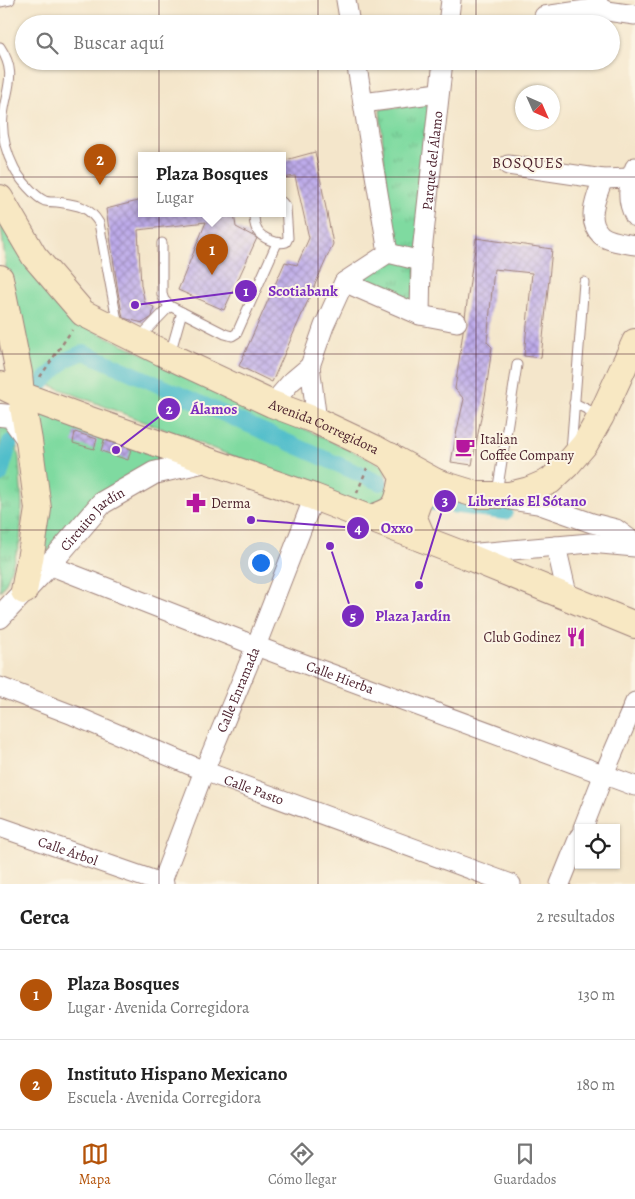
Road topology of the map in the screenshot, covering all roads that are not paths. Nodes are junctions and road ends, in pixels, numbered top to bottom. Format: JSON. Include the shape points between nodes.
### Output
{"nodes":[{"id":1,"x":10,"y":0,"type":"edge"},
{"id":2,"x":346,"y":0,"type":"edge"},
{"id":3,"x":451,"y":0,"type":"edge"},
{"id":4,"x":0,"y":2,"type":"edge"},
{"id":5,"x":599,"y":4,"type":"edge"},
{"id":6,"x":348,"y":15,"type":"edge"},
{"id":7,"x":449,"y":15,"type":"edge"},
{"id":8,"x":549,"y":15,"type":"edge"},
{"id":9,"x":635,"y":15,"type":"edge"},
{"id":10,"x":0,"y":47,"type":"edge"},
{"id":11,"x":358,"y":70,"type":"edge"},
{"id":12,"x":442,"y":70,"type":"edge"},
{"id":13,"x":438,"y":93,"type":"junction"},
{"id":14,"x":363,"y":103,"type":"junction"},
{"id":15,"x":508,"y":165,"type":"dead end"},
{"id":16,"x":633,"y":172,"type":"edge"},
{"id":17,"x":603,"y":179,"type":"junction"},
{"id":18,"x":0,"y":198,"type":"edge"},
{"id":19,"x":286,"y":207,"type":"edge"},
{"id":20,"x":254,"y":217,"type":"edge"},
{"id":21,"x":635,"y":217,"type":"edge"},
{"id":22,"x":162,"y":243,"type":"dead end"},
{"id":23,"x":277,"y":243,"type":"junction"},
{"id":24,"x":635,"y":245,"type":"edge"},
{"id":25,"x":388,"y":253,"type":"junction"},
{"id":26,"x":421,"y":261,"type":"junction"},
{"id":27,"x":0,"y":278,"type":"edge"},
{"id":28,"x":344,"y":282,"type":"junction"},
{"id":29,"x":584,"y":282,"type":"dead end"},
{"id":30,"x":170,"y":306,"type":"junction"},
{"id":31,"x":182,"y":312,"type":"junction"},
{"id":32,"x":420,"y":315,"type":"junction"},
{"id":33,"x":457,"y":322,"type":"dead end"},
{"id":34,"x":128,"y":336,"type":"junction"},
{"id":35,"x":635,"y":342,"type":"edge"},
{"id":36,"x":169,"y":356,"type":"junction"},
{"id":37,"x":517,"y":365,"type":"dead end"},
{"id":38,"x":310,"y":366,"type":"junction"},
{"id":39,"x":16,"y":392,"type":"edge"},
{"id":40,"x":574,"y":403,"type":"junction"},
{"id":41,"x":272,"y":404,"type":"junction"},
{"id":42,"x":0,"y":415,"type":"edge"},
{"id":43,"x":601,"y":416,"type":"junction"},
{"id":44,"x":317,"y":421,"type":"junction"},
{"id":45,"x":29,"y":440,"type":"junction"},
{"id":46,"x":210,"y":460,"type":"junction"},
{"id":47,"x":379,"y":460,"type":"junction"},
{"id":48,"x":570,"y":461,"type":"junction"},
{"id":49,"x":436,"y":482,"type":"junction"},
{"id":50,"x":497,"y":495,"type":"junction"},
{"id":51,"x":314,"y":497,"type":"junction"},
{"id":52,"x":370,"y":518,"type":"junction"},
{"id":53,"x":423,"y":539,"type":"junction"},
{"id":54,"x":635,"y":543,"type":"edge"},
{"id":55,"x":556,"y":546,"type":"junction"},
{"id":56,"x":635,"y":547,"type":"edge"},
{"id":57,"x":464,"y":555,"type":"junction"},
{"id":58,"x":49,"y":565,"type":"junction"},
{"id":59,"x":24,"y":591,"type":"junction"},
{"id":60,"x":568,"y":598,"type":"junction"},
{"id":61,"x":0,"y":617,"type":"edge"},
{"id":62,"x":635,"y":625,"type":"edge"},
{"id":63,"x":256,"y":646,"type":"junction"},
{"id":64,"x":0,"y":687,"type":"edge"},
{"id":65,"x":635,"y":702,"type":"edge"},
{"id":66,"x":204,"y":771,"type":"junction"},
{"id":67,"x":604,"y":774,"type":"junction"},
{"id":68,"x":635,"y":786,"type":"edge"},
{"id":69,"x":584,"y":824,"type":"edge"},
{"id":70,"x":0,"y":828,"type":"edge"},
{"id":71,"x":575,"y":847,"type":"edge"},
{"id":72,"x":162,"y":884,"type":"edge"},
{"id":73,"x":511,"y":884,"type":"edge"},
{"id":74,"x":560,"y":884,"type":"edge"}],
"edges":[{"from":1,"to":4,"type":"lane"},
{"from":2,"to":6,"type":"street"},
{"from":3,"to":7,"type":"street"},
{"from":5,"to":8,"type":"street"},
{"from":5,"to":9,"type":"street","via":[[607,11]]},
{"from":10,"to":34,"type":"lane","via":[[9,64],[10,82],[3,118],[3,140],[15,170],[31,190],[45,200],[85,208],[94,215],[99,223]]},
{"from":11,"to":14,"type":"street"},
{"from":12,"to":13,"type":"street","name":"Parque del Álamo"},
{"from":13,"to":14,"type":"street"},
{"from":13,"to":26,"type":"street","name":"Parque del Álamo"},
{"from":14,"to":25,"type":"street"},
{"from":15,"to":17,"type":"street"},
{"from":16,"to":17,"type":"street"},
{"from":16,"to":21,"type":"street","via":[[629,195]]},
{"from":17,"to":24,"type":"street","via":[[594,203],[595,227],[611,240]]},
{"from":18,"to":34,"type":"main road","name":"Avenida Corregidora","via":[[34,256],[83,313]]},
{"from":19,"to":23,"type":"lane","via":[[288,238],[286,242]]},
{"from":20,"to":23,"type":"lane","via":[[256,230],[261,236]]},
{"from":22,"to":30,"type":"lane","via":[[162,294]]},
{"from":23,"to":31,"type":"lane","via":[[232,336]]},
{"from":25,"to":26,"type":"street"},
{"from":25,"to":28,"type":"street"},
{"from":26,"to":32,"type":"street","name":"Parque del Álamo"},
{"from":27,"to":39,"type":"main road","via":[[19,373]]},
{"from":28,"to":32,"type":"street"},
{"from":28,"to":38,"type":"street"},
{"from":29,"to":40,"type":"lane"},
{"from":30,"to":31,"type":"lane"},
{"from":30,"to":34,"type":"lane"},
{"from":31,"to":36,"type":"lane"},
{"from":32,"to":33,"type":"street"},
{"from":34,"to":36,"type":"main road","name":"Avenida Corregidora"},
{"from":35,"to":43,"type":"main road","name":"Avenida Corregidora"},
{"from":36,"to":41,"type":"main road","name":"Avenida Corregidora"},
{"from":37,"to":50,"type":"lane"},
{"from":38,"to":41,"type":"street"},
{"from":38,"to":44,"type":"street"},
{"from":39,"to":45,"type":"main road"},
{"from":39,"to":46,"type":"main road"},
{"from":40,"to":43,"type":"lane"},
{"from":40,"to":48,"type":"lane"},
{"from":41,"to":44,"type":"main road","name":"Avenida Corregidora"},
{"from":42,"to":45,"type":"street","via":[[11,416]]},
{"from":43,"to":48,"type":"main road","name":"Avenida Corregidora","via":[[585,444]]},
{"from":44,"to":47,"type":"main road","name":"Avenida Corregidora"},
{"from":45,"to":59,"type":"main road","via":[[38,508]]},
{"from":46,"to":51,"type":"main road"},
{"from":46,"to":58,"type":"street","name":"Circuito Jardín","via":[[154,473],[102,503]]},
{"from":47,"to":49,"type":"main road","name":"Avenida Corregidora"},
{"from":47,"to":52,"type":"main road","via":[[403,477],[398,502],[389,512]]},
{"from":48,"to":50,"type":"main road","name":"Avenida Corregidora","via":[[550,481],[529,490]]},
{"from":49,"to":50,"type":"main road","name":"Avenida Corregidora","via":[[478,494]]},
{"from":49,"to":53,"type":"main road","via":[[424,489],[413,516]]},
{"from":50,"to":54,"type":"street","via":[[538,504],[616,530]]},
{"from":51,"to":52,"type":"main road"},
{"from":51,"to":63,"type":"street","name":"Calle Enramada"},
{"from":52,"to":53,"type":"main road"},
{"from":53,"to":57,"type":"main road"},
{"from":55,"to":56,"type":"street","via":[[590,543]]},
{"from":55,"to":57,"type":"street"},
{"from":55,"to":60,"type":"street"},
{"from":57,"to":60,"type":"main road"},
{"from":58,"to":59,"type":"street","name":"Circuito Jardín"},
{"from":58,"to":63,"type":"street","name":"Calle Hierba"},
{"from":59,"to":61,"type":"street","name":"Circuito Jardín"},
{"from":60,"to":62,"type":"main road"},
{"from":63,"to":66,"type":"street","name":"Calle Enramada"},
{"from":63,"to":67,"type":"street","name":"Calle Hierba"},
{"from":64,"to":66,"type":"street","name":"Calle Pasto"},
{"from":65,"to":67,"type":"street"},
{"from":66,"to":72,"type":"street","name":"Calle Enramada"},
{"from":66,"to":73,"type":"street","name":"Calle Pasto"},
{"from":67,"to":68,"type":"street","name":"Calle Hierba"},
{"from":67,"to":69,"type":"street"},
{"from":70,"to":72,"type":"street","name":"Calle Árbol"},
{"from":71,"to":74,"type":"street"}]}
